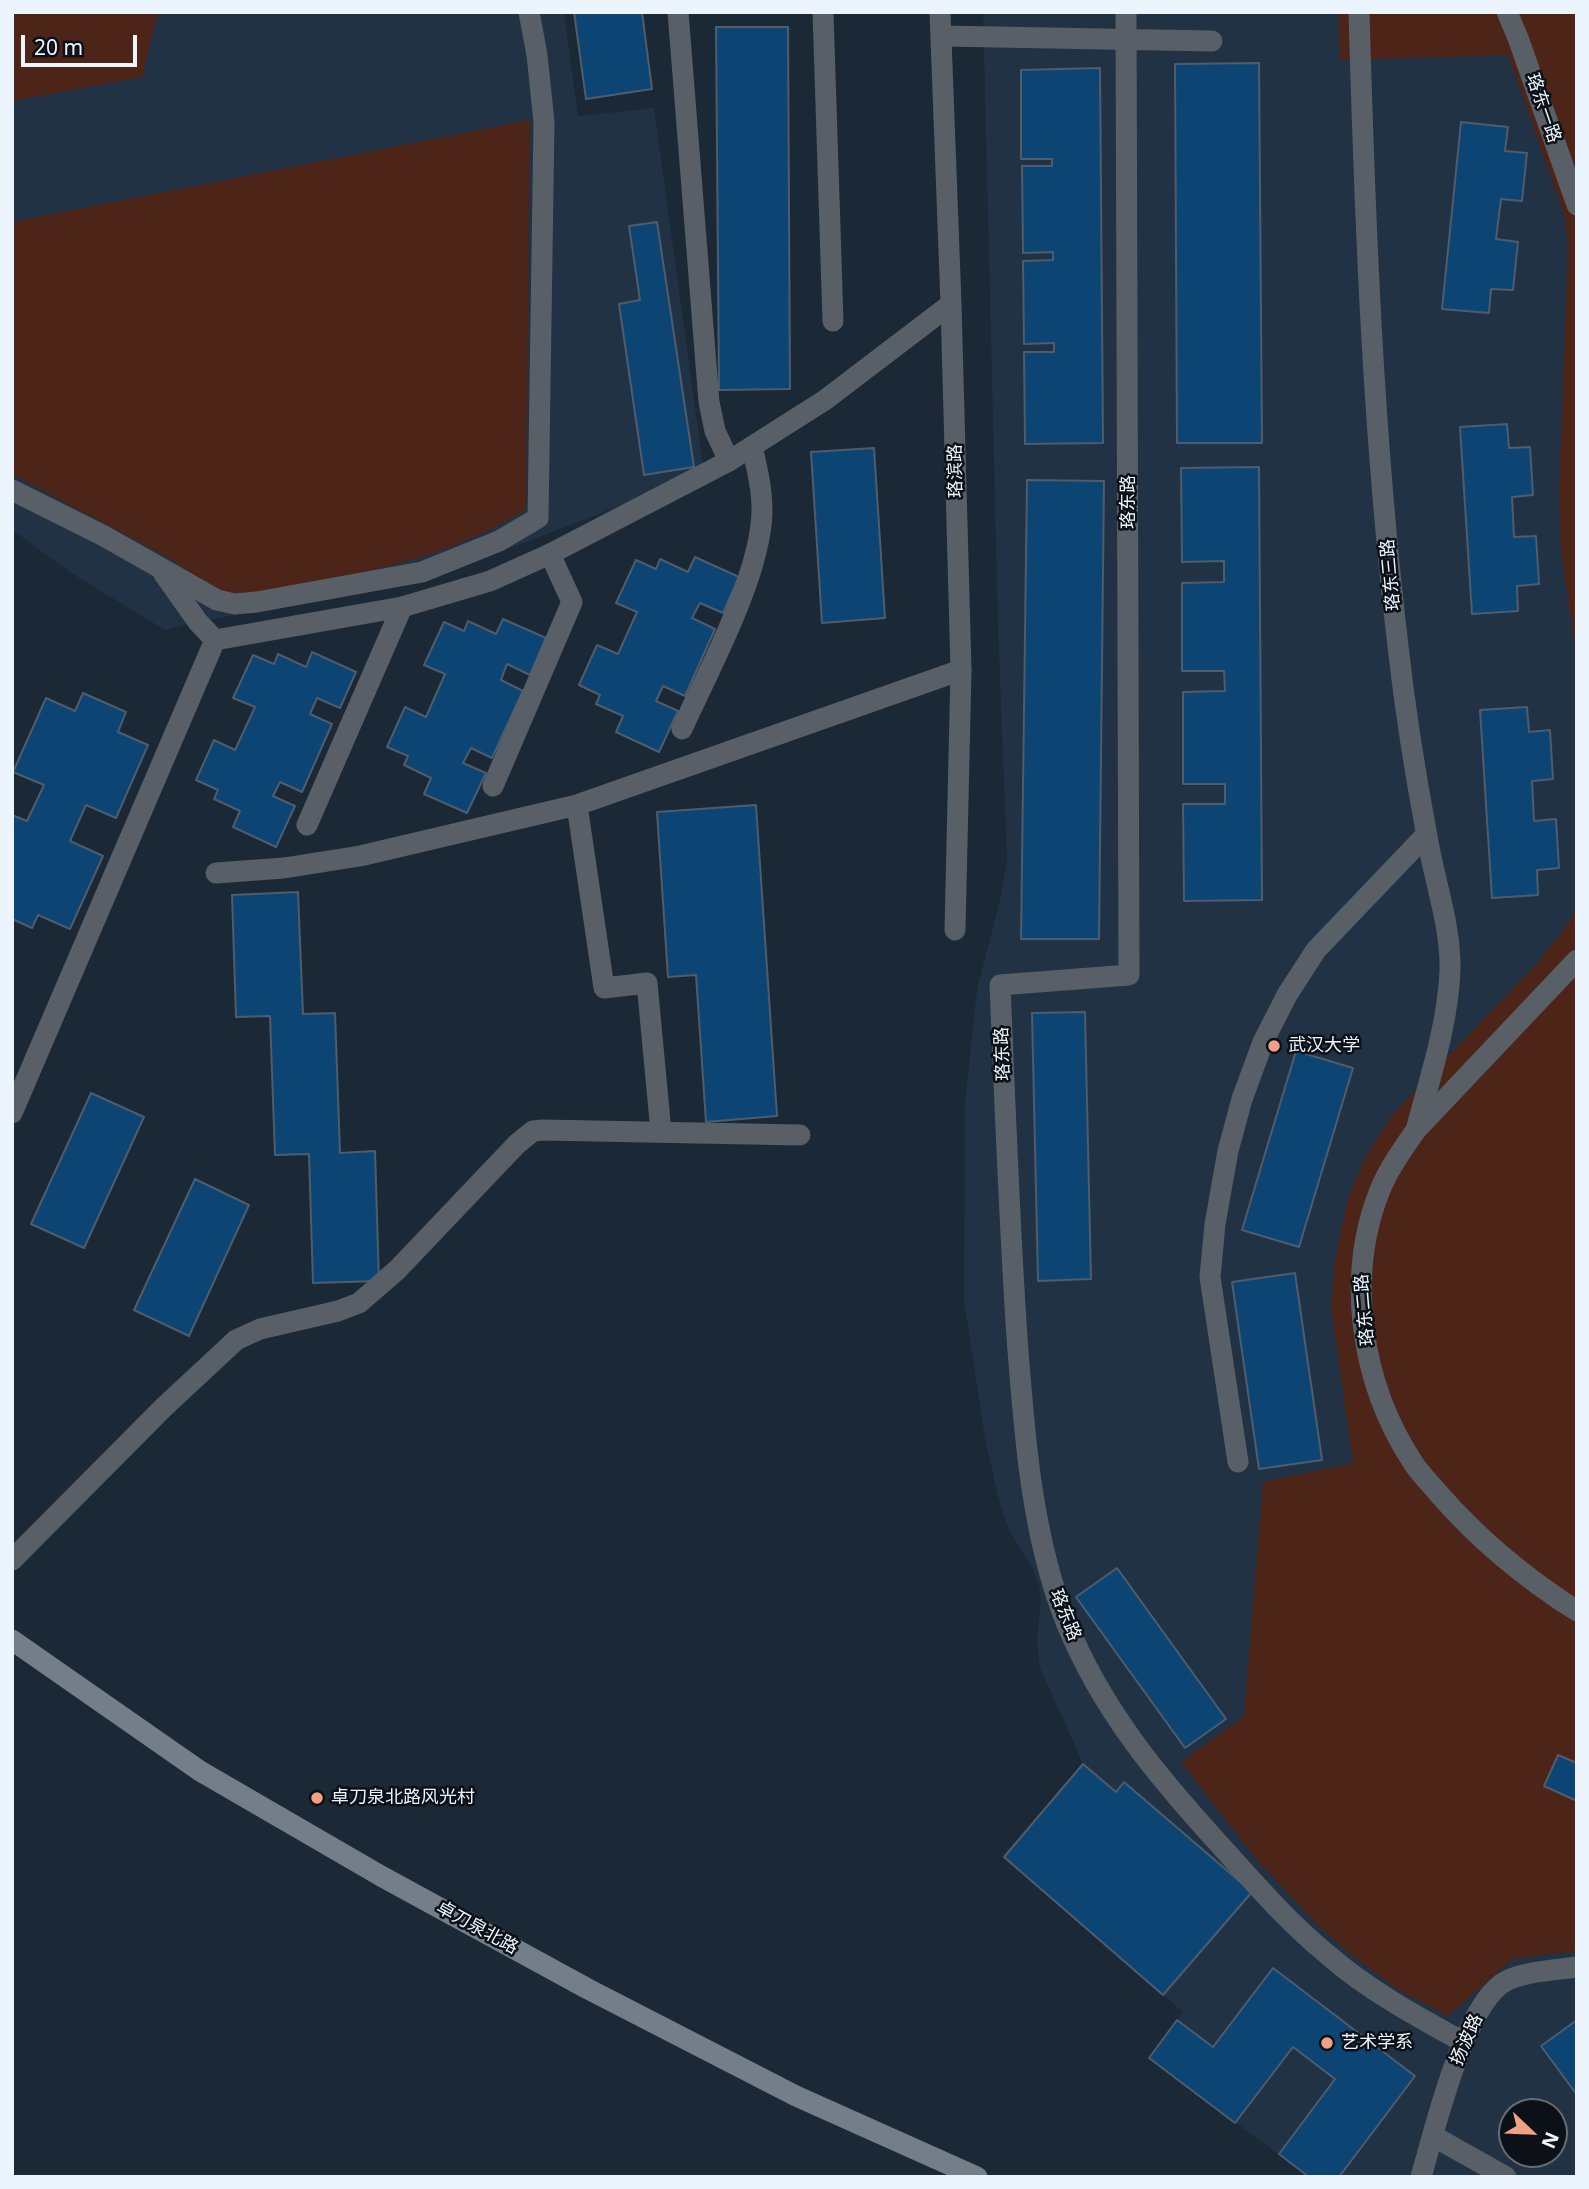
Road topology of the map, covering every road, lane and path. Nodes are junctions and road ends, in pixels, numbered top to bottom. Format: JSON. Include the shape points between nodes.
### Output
{"nodes":[{"id":1,"x":529,"y":12,"type":"edge"},
{"id":2,"x":678,"y":12,"type":"edge"},
{"id":3,"x":823,"y":12,"type":"edge"},
{"id":4,"x":940,"y":12,"type":"edge"},
{"id":5,"x":1126,"y":12,"type":"edge"},
{"id":6,"x":1359,"y":12,"type":"edge"},
{"id":7,"x":1507,"y":12,"type":"edge"},
{"id":8,"x":942,"y":36,"type":"junction"},
{"id":9,"x":1128,"y":40,"type":"junction"},
{"id":10,"x":1212,"y":41,"type":"dead end"},
{"id":11,"x":1577,"y":205,"type":"edge"},
{"id":12,"x":951,"y":304,"type":"junction"},
{"id":13,"x":833,"y":321,"type":"dead end"},
{"id":14,"x":752,"y":447,"type":"junction"},
{"id":15,"x":729,"y":461,"type":"junction"},
{"id":16,"x":12,"y":490,"type":"edge"},
{"id":17,"x":550,"y":554,"type":"junction"},
{"id":18,"x":159,"y":567,"type":"junction"},
{"id":19,"x":402,"y":607,"type":"junction"},
{"id":20,"x":215,"y":640,"type":"junction"},
{"id":21,"x":961,"y":670,"type":"junction"},
{"id":22,"x":682,"y":729,"type":"dead end"},
{"id":23,"x":493,"y":786,"type":"dead end"},
{"id":24,"x":577,"y":806,"type":"junction"},
{"id":25,"x":307,"y":825,"type":"dead end"},
{"id":26,"x":1426,"y":835,"type":"junction"},
{"id":27,"x":216,"y":873,"type":"dead end"},
{"id":28,"x":955,"y":930,"type":"dead end"},
{"id":29,"x":1577,"y":960,"type":"edge"},
{"id":30,"x":12,"y":1113,"type":"edge"},
{"id":31,"x":1416,"y":1130,"type":"junction"},
{"id":32,"x":661,"y":1132,"type":"junction"},
{"id":33,"x":800,"y":1135,"type":"dead end"},
{"id":34,"x":1238,"y":1462,"type":"dead end"},
{"id":35,"x":12,"y":1560,"type":"edge"},
{"id":36,"x":1577,"y":1611,"type":"edge"},
{"id":37,"x":12,"y":1640,"type":"edge"},
{"id":38,"x":1577,"y":1967,"type":"edge"},
{"id":39,"x":1463,"y":2042,"type":"junction"},
{"id":40,"x":1433,"y":2136,"type":"junction"},
{"id":41,"x":968,"y":2175,"type":"edge"},
{"id":42,"x":1421,"y":2177,"type":"edge"},
{"id":43,"x":1506,"y":2177,"type":"edge"}],
"edges":[{"from":1,"to":18,"type":"street","via":[[544,122],[538,518],[499,541],[422,572],[257,602],[217,600]]},
{"from":2,"to":15,"type":"street","via":[[709,402],[715,431]]},
{"from":3,"to":13,"type":"street"},
{"from":4,"to":8,"type":"street","name":"珞滨路"},
{"from":5,"to":9,"type":"street","name":"珞东路"},
{"from":6,"to":26,"type":"street","name":"珞东三路","via":[[1368,283],[1381,457],[1398,646]]},
{"from":7,"to":11,"type":"street","name":"珞东一路"},
{"from":8,"to":9,"type":"street"},
{"from":8,"to":12,"type":"street","name":"珞滨路"},
{"from":9,"to":10,"type":"street"},
{"from":9,"to":39,"type":"street","name":"珞东路","via":[[1129,975],[1000,985],[1009,1219],[1023,1411],[1038,1518],[1051,1577],[1088,1668],[1124,1730],[1160,1779],[1268,1898],[1330,1957],[1397,2005]]},
{"from":12,"to":14,"type":"street","via":[[825,400]]},
{"from":12,"to":21,"type":"street","name":"珞滨路"},
{"from":14,"to":15,"type":"street"},
{"from":14,"to":22,"type":"street","via":[[761,486],[756,546],[736,609]]},
{"from":15,"to":17,"type":"street"},
{"from":16,"to":18,"type":"street"},
{"from":17,"to":19,"type":"street","via":[[490,581]]},
{"from":17,"to":23,"type":"street","via":[[572,601]]},
{"from":18,"to":20,"type":"street"},
{"from":19,"to":20,"type":"street"},
{"from":19,"to":25,"type":"street"},
{"from":20,"to":30,"type":"street"},
{"from":21,"to":24,"type":"street"},
{"from":21,"to":28,"type":"street","name":"珞滨路"},
{"from":24,"to":27,"type":"street","via":[[360,856]]},
{"from":24,"to":32,"type":"street","via":[[604,988],[647,983]]},
{"from":26,"to":31,"type":"street","name":"珞东三路","via":[[1450,969],[1438,1045]]},
{"from":26,"to":34,"type":"street","via":[[1316,950],[1263,1042],[1242,1099],[1214,1224],[1210,1277]]},
{"from":29,"to":31,"type":"street","name":"珞东二路"},
{"from":31,"to":36,"type":"street","name":"珞东二路","via":[[1381,1189],[1362,1259],[1361,1306],[1374,1378],[1388,1418],[1413,1462],[1444,1500],[1512,1566]]},
{"from":32,"to":33,"type":"street"},
{"from":32,"to":35,"type":"street","via":[[543,1130],[526,1136],[397,1270],[359,1303],[260,1329],[236,1340]]},
{"from":37,"to":41,"type":"street","name":"卓刀泉北路","via":[[200,1771],[381,1876],[796,2096]]},
{"from":38,"to":39,"type":"street","name":"扬波路","via":[[1506,1980],[1483,2006]]},
{"from":39,"to":40,"type":"street","name":"扬波路"},
{"from":40,"to":42,"type":"street","name":"扬波路"},
{"from":40,"to":43,"type":"street"}]}
